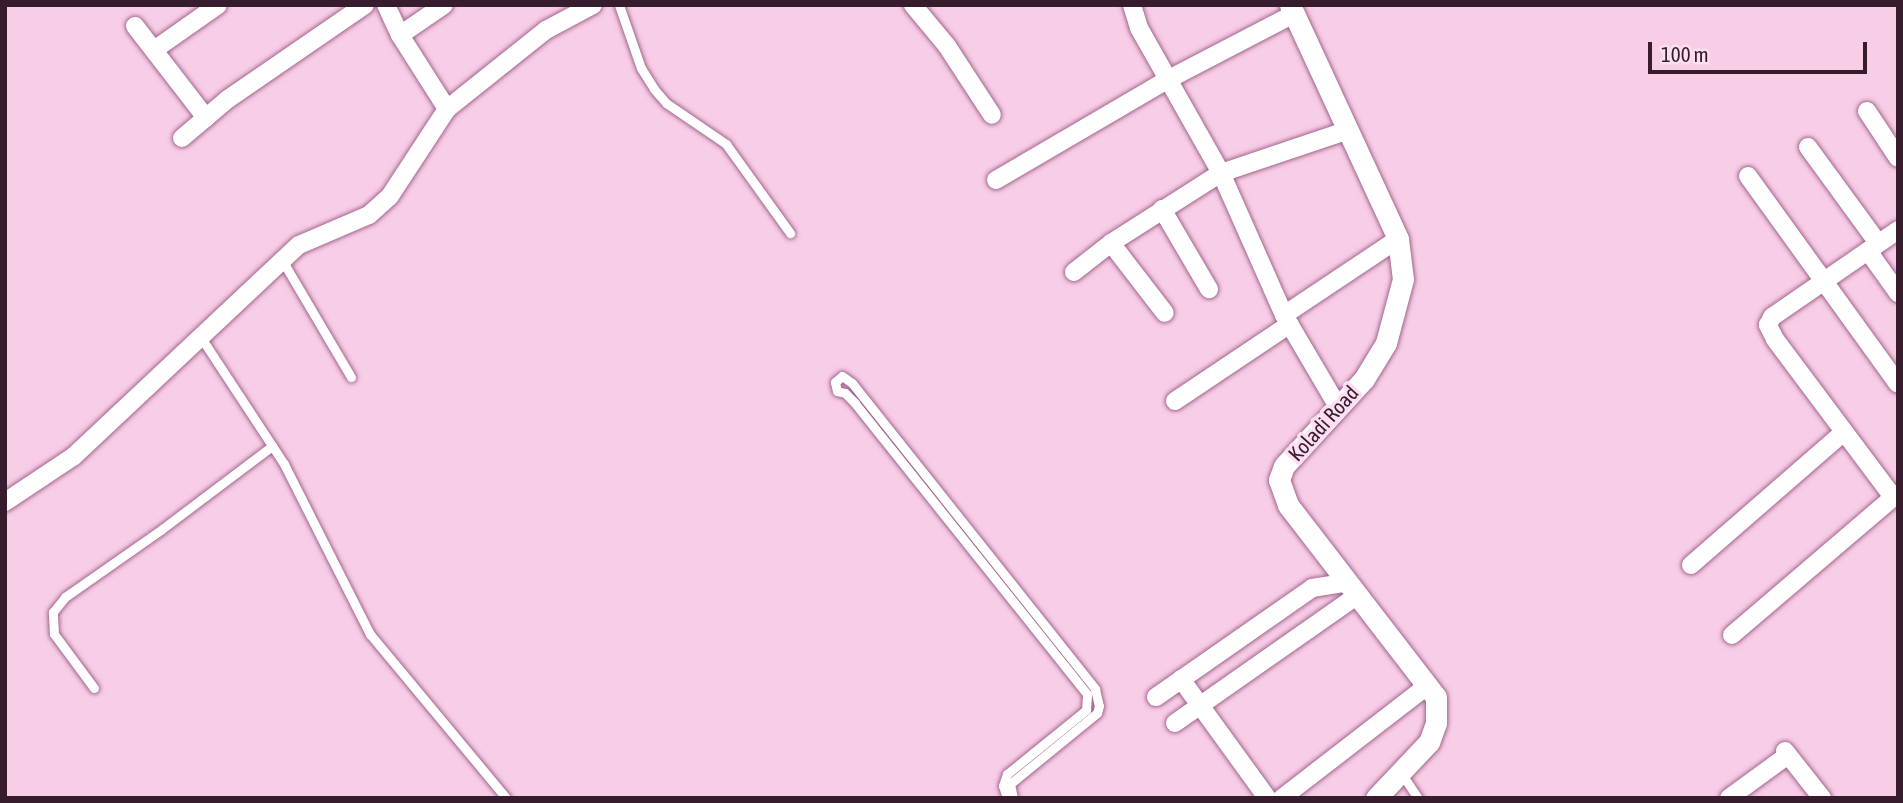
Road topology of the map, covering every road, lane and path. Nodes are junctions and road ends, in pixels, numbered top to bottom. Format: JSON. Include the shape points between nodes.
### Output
{"nodes":[{"id":1,"x":218,"y":5,"type":"edge"},
{"id":2,"x":365,"y":5,"type":"edge"},
{"id":3,"x":386,"y":5,"type":"edge"},
{"id":4,"x":444,"y":5,"type":"edge"},
{"id":5,"x":593,"y":5,"type":"edge"},
{"id":6,"x":619,"y":5,"type":"edge"},
{"id":7,"x":914,"y":5,"type":"edge"},
{"id":8,"x":1132,"y":5,"type":"edge"},
{"id":9,"x":574,"y":9,"type":"edge"},
{"id":10,"x":1292,"y":9,"type":"edge"},
{"id":11,"x":135,"y":26,"type":"dead end"},
{"id":12,"x":400,"y":35,"type":"junction"},
{"id":13,"x":154,"y":50,"type":"junction"},
{"id":14,"x":1167,"y":80,"type":"junction"},
{"id":15,"x":447,"y":109,"type":"junction"},
{"id":16,"x":1867,"y":111,"type":"dead end"},
{"id":17,"x":992,"y":115,"type":"dead end"},
{"id":18,"x":206,"y":118,"type":"junction"},
{"id":19,"x":1346,"y":131,"type":"junction"},
{"id":20,"x":182,"y":138,"type":"dead end"},
{"id":21,"x":1808,"y":147,"type":"dead end"},
{"id":22,"x":1898,"y":158,"type":"edge"},
{"id":23,"x":1221,"y":173,"type":"junction"},
{"id":24,"x":1748,"y":176,"type":"dead end"},
{"id":25,"x":996,"y":180,"type":"dead end"},
{"id":26,"x":1162,"y":209,"type":"junction"},
{"id":27,"x":1898,"y":230,"type":"edge"},
{"id":28,"x":790,"y":233,"type":"dead end"},
{"id":29,"x":1398,"y":239,"type":"junction"},
{"id":30,"x":1111,"y":243,"type":"junction"},
{"id":31,"x":1873,"y":247,"type":"junction"},
{"id":32,"x":282,"y":260,"type":"junction"},
{"id":33,"x":1074,"y":272,"type":"dead end"},
{"id":34,"x":1824,"y":281,"type":"junction"},
{"id":35,"x":1209,"y":289,"type":"dead end"},
{"id":36,"x":1898,"y":293,"type":"edge"},
{"id":37,"x":1165,"y":313,"type":"dead end"},
{"id":38,"x":1287,"y":319,"type":"junction"},
{"id":39,"x":200,"y":336,"type":"junction"},
{"id":40,"x":351,"y":377,"type":"dead end"},
{"id":41,"x":1898,"y":384,"type":"edge"},
{"id":42,"x":1175,"y":401,"type":"dead end"},
{"id":43,"x":1337,"y":405,"type":"junction"},
{"id":44,"x":1844,"y":432,"type":"junction"},
{"id":45,"x":272,"y":446,"type":"junction"},
{"id":46,"x":1895,"y":495,"type":"edge"},
{"id":47,"x":5,"y":502,"type":"edge"},
{"id":48,"x":1691,"y":565,"type":"dead end"},
{"id":49,"x":1353,"y":589,"type":"junction"},
{"id":50,"x":1732,"y":635,"type":"dead end"},
{"id":51,"x":1181,"y":679,"type":"junction"},
{"id":52,"x":1428,"y":685,"type":"junction"},
{"id":53,"x":94,"y":688,"type":"dead end"},
{"id":54,"x":1156,"y":697,"type":"dead end"},
{"id":55,"x":1199,"y":705,"type":"junction"},
{"id":56,"x":1175,"y":723,"type":"dead end"},
{"id":57,"x":1401,"y":773,"type":"junction"},
{"id":58,"x":506,"y":798,"type":"edge"},
{"id":59,"x":1007,"y":798,"type":"edge"},
{"id":60,"x":1013,"y":798,"type":"edge"},
{"id":61,"x":1267,"y":798,"type":"edge"},
{"id":62,"x":1282,"y":798,"type":"edge"},
{"id":63,"x":1376,"y":798,"type":"edge"},
{"id":64,"x":1418,"y":798,"type":"edge"},
{"id":65,"x":1729,"y":798,"type":"edge"},
{"id":66,"x":1822,"y":798,"type":"edge"}],
"edges":[{"from":1,"to":13,"type":"street"},
{"from":2,"to":18,"type":"street"},
{"from":3,"to":12,"type":"street"},
{"from":4,"to":12,"type":"street"},
{"from":5,"to":9,"type":"street"},
{"from":6,"to":28,"type":"lane","via":[[641,68],[654,89],[666,103],[726,144]]},
{"from":7,"to":17,"type":"street"},
{"from":8,"to":14,"type":"street"},
{"from":9,"to":15,"type":"street"},
{"from":10,"to":14,"type":"street"},
{"from":10,"to":19,"type":"street","name":"Koladi Road"},
{"from":11,"to":13,"type":"street"},
{"from":12,"to":15,"type":"street"},
{"from":13,"to":18,"type":"street"},
{"from":14,"to":23,"type":"street"},
{"from":14,"to":25,"type":"street"},
{"from":15,"to":32,"type":"street","via":[[390,196],[369,215],[299,245]]},
{"from":16,"to":22,"type":"street"},
{"from":18,"to":20,"type":"street"},
{"from":19,"to":23,"type":"street"},
{"from":19,"to":29,"type":"street","name":"Koladi Road"},
{"from":21,"to":31,"type":"street"},
{"from":23,"to":26,"type":"street"},
{"from":23,"to":38,"type":"street"},
{"from":24,"to":34,"type":"street"},
{"from":26,"to":30,"type":"street"},
{"from":26,"to":35,"type":"street"},
{"from":27,"to":31,"type":"street"},
{"from":29,"to":38,"type":"street"},
{"from":29,"to":43,"type":"street","name":"Koladi Road","via":[[1403,279],[1385,343],[1364,379]]},
{"from":30,"to":33,"type":"street"},
{"from":30,"to":37,"type":"street"},
{"from":31,"to":34,"type":"street"},
{"from":31,"to":36,"type":"street"},
{"from":32,"to":39,"type":"street"},
{"from":32,"to":40,"type":"lane"},
{"from":34,"to":41,"type":"street"},
{"from":34,"to":44,"type":"street","via":[[1772,317],[1768,325]]},
{"from":38,"to":42,"type":"street"},
{"from":38,"to":43,"type":"street"},
{"from":39,"to":45,"type":"lane"},
{"from":39,"to":47,"type":"street","via":[[74,456]]},
{"from":43,"to":49,"type":"street","name":"Koladi Road","via":[[1284,466],[1279,480],[1287,505]]},
{"from":44,"to":46,"type":"street"},
{"from":44,"to":48,"type":"street"},
{"from":45,"to":53,"type":"lane","via":[[65,597],[53,612],[54,634]]},
{"from":45,"to":58,"type":"lane","via":[[370,634]]},
{"from":46,"to":50,"type":"street"},
{"from":49,"to":51,"type":"street","via":[[1312,588]]},
{"from":49,"to":52,"type":"street","name":"Koladi Road"},
{"from":49,"to":55,"type":"street"},
{"from":51,"to":54,"type":"street"},
{"from":51,"to":55,"type":"street"},
{"from":52,"to":57,"type":"street","name":"Koladi Road","via":[[1436,697],[1436,723],[1429,742]]},
{"from":52,"to":62,"type":"street"},
{"from":55,"to":56,"type":"street"},
{"from":55,"to":61,"type":"street"},
{"from":57,"to":63,"type":"street","name":"Koladi Road"},
{"from":57,"to":64,"type":"lane"},
{"from":59,"to":60,"type":"lane","via":[[1003,786],[1007,774],[1086,710],[1087,694],[855,403],[837,391],[835,382],[842,376],[1095,689],[1097,713],[1010,783]]},
{"from":65,"to":66,"type":"street","via":[[1787,753]]}]}
